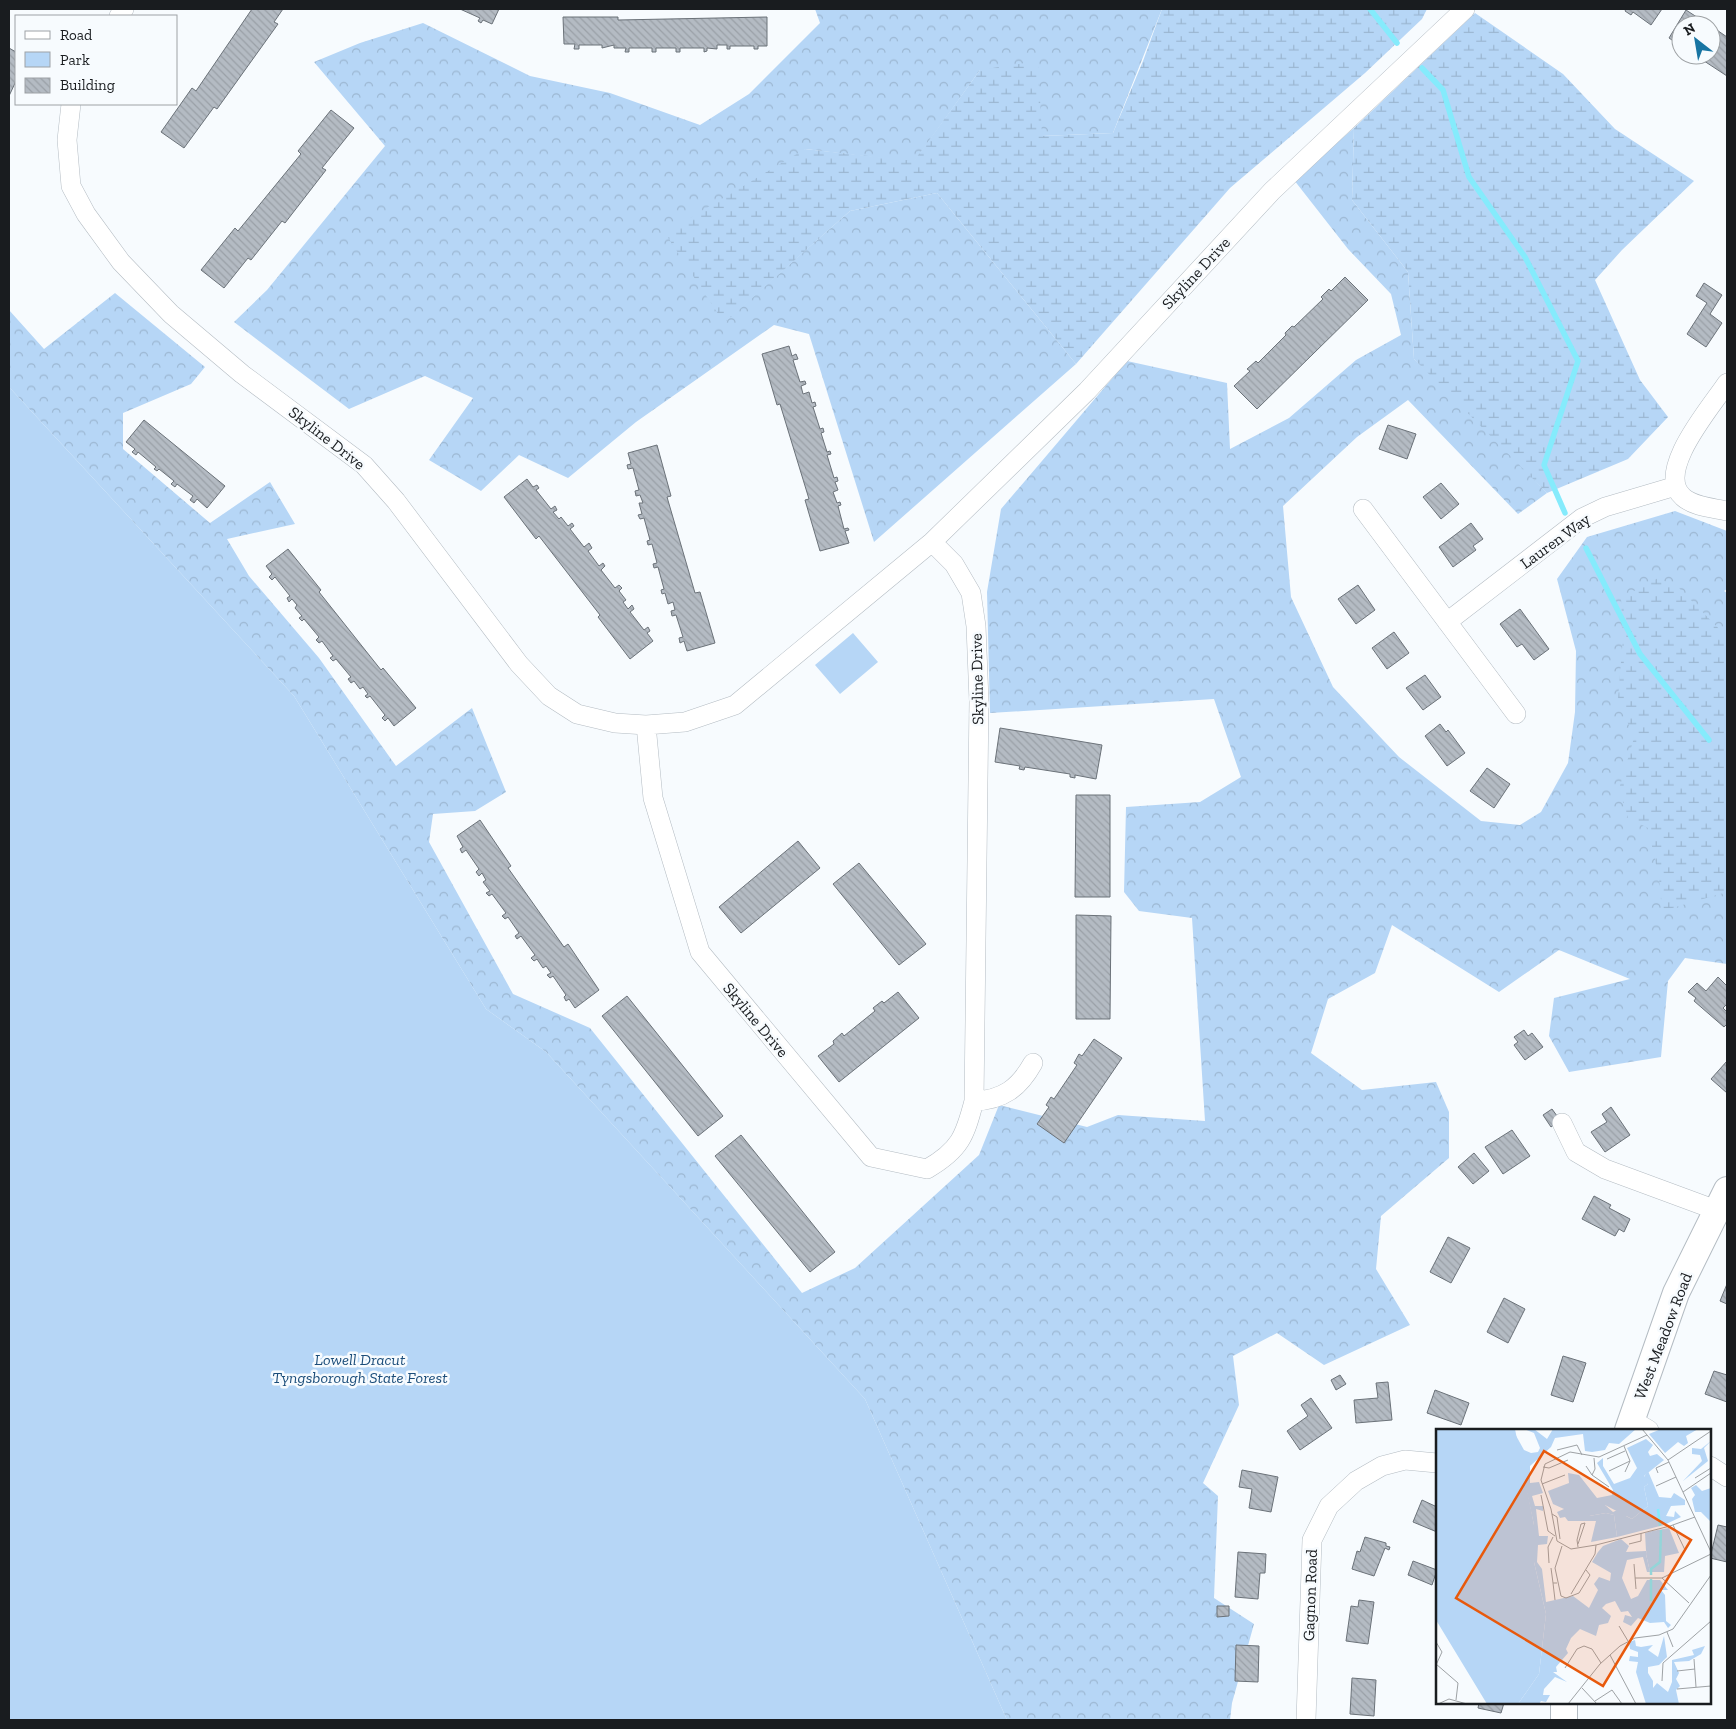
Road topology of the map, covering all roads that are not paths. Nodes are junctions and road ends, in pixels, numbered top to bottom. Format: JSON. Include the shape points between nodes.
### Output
{"nodes":[{"id":1,"x":1466,"y":9,"type":"edge"},
{"id":2,"x":71,"y":105,"type":"edge"},
{"id":3,"x":1727,"y":384,"type":"edge"},
{"id":4,"x":1676,"y":486,"type":"junction"},
{"id":5,"x":1363,"y":509,"type":"dead end"},
{"id":6,"x":1727,"y":511,"type":"edge"},
{"id":7,"x":932,"y":542,"type":"junction"},
{"id":8,"x":1447,"y":622,"type":"junction"},
{"id":9,"x":1516,"y":714,"type":"dead end"},
{"id":10,"x":646,"y":725,"type":"junction"},
{"id":11,"x":1033,"y":1063,"type":"dead end"},
{"id":12,"x":974,"y":1101,"type":"junction"},
{"id":13,"x":1562,"y":1123,"type":"dead end"},
{"id":14,"x":1722,"y":1200,"type":"edge"},
{"id":15,"x":1636,"y":1427,"type":"edge"},
{"id":16,"x":1436,"y":1463,"type":"edge"},
{"id":17,"x":1711,"y":1467,"type":"edge"},
{"id":18,"x":1727,"y":1477,"type":"edge"},
{"id":19,"x":1564,"y":1704,"type":"edge"},
{"id":20,"x":1306,"y":1720,"type":"edge"},
{"id":21,"x":1564,"y":1720,"type":"edge"}],
"edges":[{"from":1,"to":7,"type":"street","name":"Skyline Drive","via":[[1272,191],[1087,391]]},
{"from":2,"to":10,"type":"street","name":"Skyline Drive","via":[[67,140],[71,186],[86,214],[121,262],[171,314],[242,374],[364,465],[396,501],[519,664],[550,696],[577,714],[615,723]]},
{"from":3,"to":4,"type":"street","via":[[1684,447],[1674,471]]},
{"from":4,"to":6,"type":"street","via":[[1683,497]]},
{"from":4,"to":8,"type":"street","name":"Lauren Way","via":[[1605,507],[1582,518]]},
{"from":5,"to":8,"type":"street"},
{"from":7,"to":10,"type":"street","name":"Skyline Drive","via":[[735,705],[685,722]]},
{"from":7,"to":12,"type":"street","name":"Skyline Drive","via":[[954,564],[971,593],[976,626]]},
{"from":8,"to":9,"type":"street"},
{"from":10,"to":12,"type":"street","name":"Skyline Drive","via":[[653,798],[700,952],[871,1157],[927,1169],[947,1157],[967,1129]]},
{"from":11,"to":12,"type":"street","via":[[1006,1095]]},
{"from":13,"to":14,"type":"street","via":[[1576,1152],[1605,1169]]},
{"from":14,"to":15,"type":"street","name":"West Meadow Road","via":[[1676,1293]]},
{"from":16,"to":20,"type":"street","name":"Gagnon Road","via":[[1405,1460],[1382,1466],[1356,1481],[1329,1506],[1312,1540]]},
{"from":17,"to":18,"type":"street"},
{"from":19,"to":21,"type":"street"}]}
